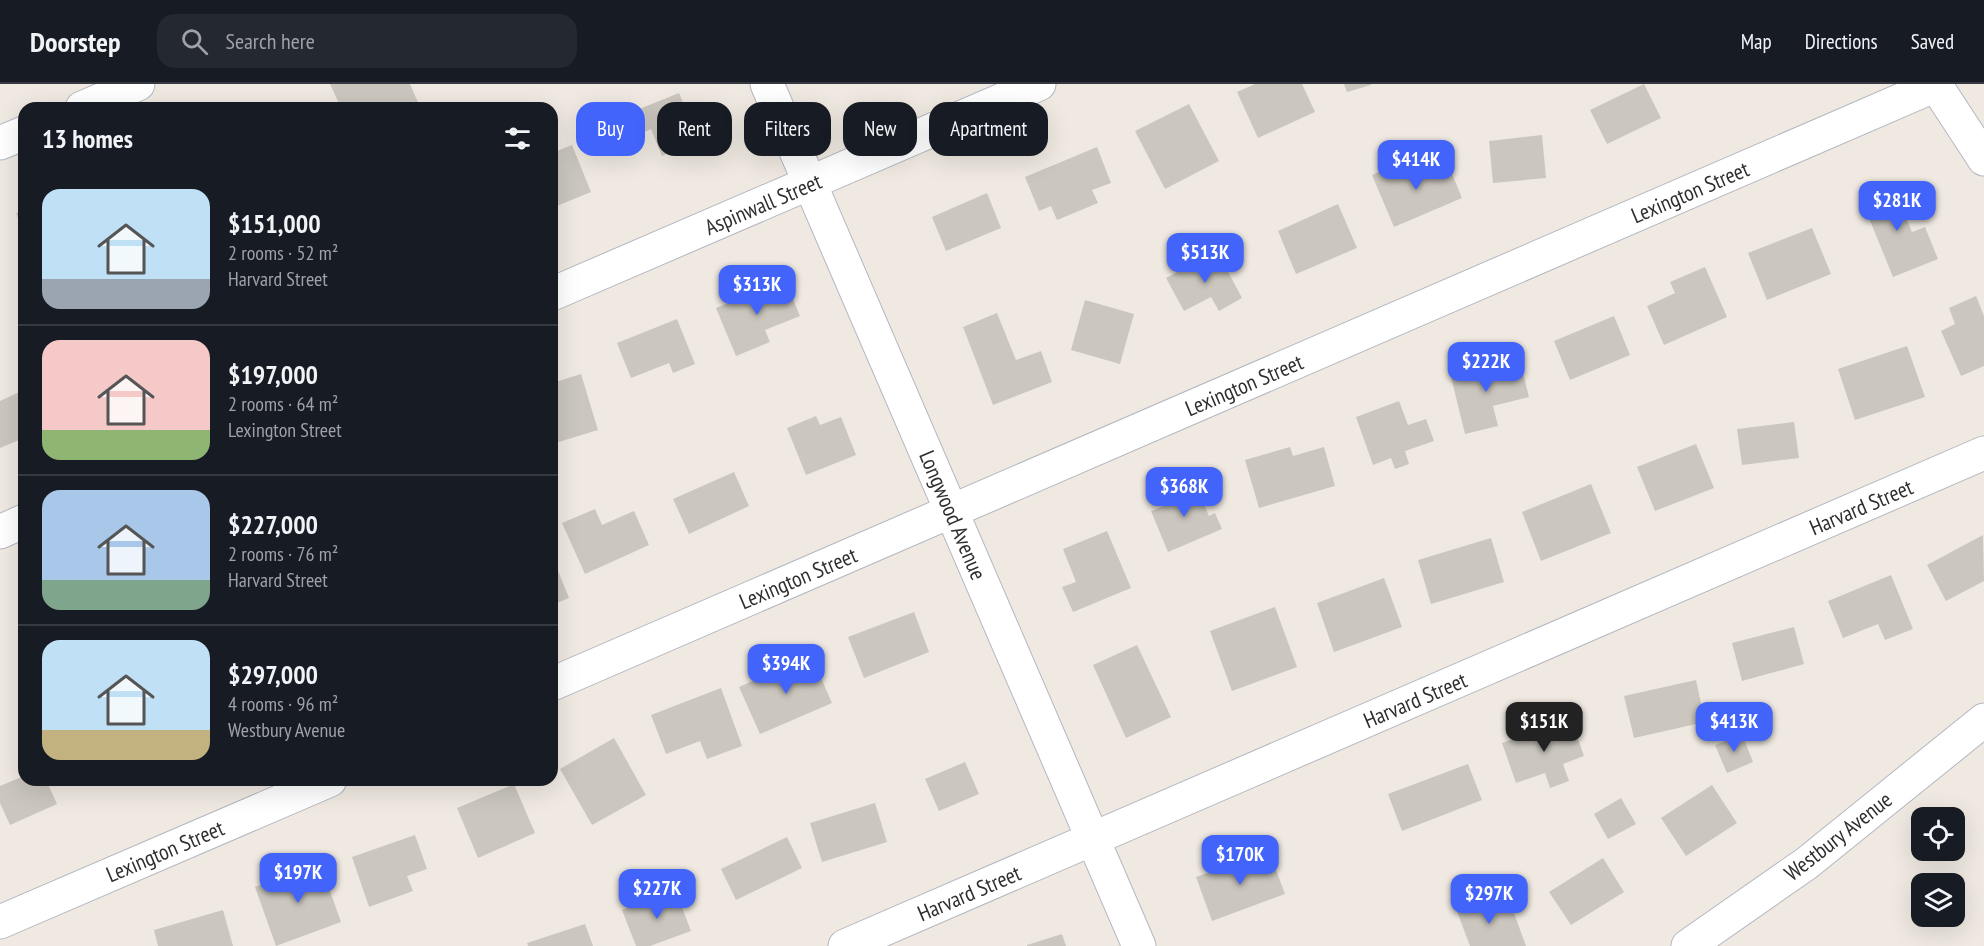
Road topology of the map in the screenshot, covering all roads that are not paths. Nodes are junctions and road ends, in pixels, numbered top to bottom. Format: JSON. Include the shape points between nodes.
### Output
{"nodes":[{"id":1,"x":138,"y":84,"type":"edge"},
{"id":2,"x":767,"y":84,"type":"edge"},
{"id":3,"x":1039,"y":84,"type":"edge"},
{"id":4,"x":1936,"y":85,"type":"edge"},
{"id":5,"x":96,"y":102,"type":"edge"},
{"id":6,"x":18,"y":136,"type":"edge"},
{"id":7,"x":0,"y":143,"type":"edge"},
{"id":8,"x":1984,"y":159,"type":"edge"},
{"id":9,"x":810,"y":183,"type":"junction"},
{"id":10,"x":558,"y":291,"type":"edge"},
{"id":11,"x":1984,"y":453,"type":"edge"},
{"id":12,"x":952,"y":511,"type":"junction"},
{"id":13,"x":18,"y":524,"type":"edge"},
{"id":14,"x":0,"y":532,"type":"edge"},
{"id":15,"x":558,"y":681,"type":"edge"},
{"id":16,"x":1984,"y":720,"type":"edge"},
{"id":17,"x":316,"y":786,"type":"edge"},
{"id":18,"x":1093,"y":839,"type":"junction"},
{"id":19,"x":0,"y":922,"type":"edge"},
{"id":20,"x":845,"y":946,"type":"edge"},
{"id":21,"x":1139,"y":946,"type":"edge"},
{"id":22,"x":1688,"y":946,"type":"edge"}],
"edges":[{"from":1,"to":5,"type":"street"},
{"from":2,"to":9,"type":"street","name":"Longwood Avenue"},
{"from":3,"to":9,"type":"street","name":"Aspinwall Street"},
{"from":4,"to":8,"type":"street"},
{"from":4,"to":12,"type":"street","name":"Lexington Street"},
{"from":6,"to":7,"type":"street"},
{"from":9,"to":10,"type":"street","name":"Aspinwall Street"},
{"from":9,"to":12,"type":"street","name":"Longwood Avenue"},
{"from":11,"to":18,"type":"street","name":"Harvard Street"},
{"from":12,"to":15,"type":"street","name":"Lexington Street"},
{"from":12,"to":18,"type":"street","name":"Longwood Avenue"},
{"from":13,"to":14,"type":"street"},
{"from":16,"to":22,"type":"street","name":"Westbury Avenue","via":[[1807,863]]},
{"from":17,"to":19,"type":"street","name":"Lexington Street"},
{"from":18,"to":20,"type":"street","name":"Harvard Street"},
{"from":18,"to":21,"type":"street","name":"Longwood Avenue"}]}
